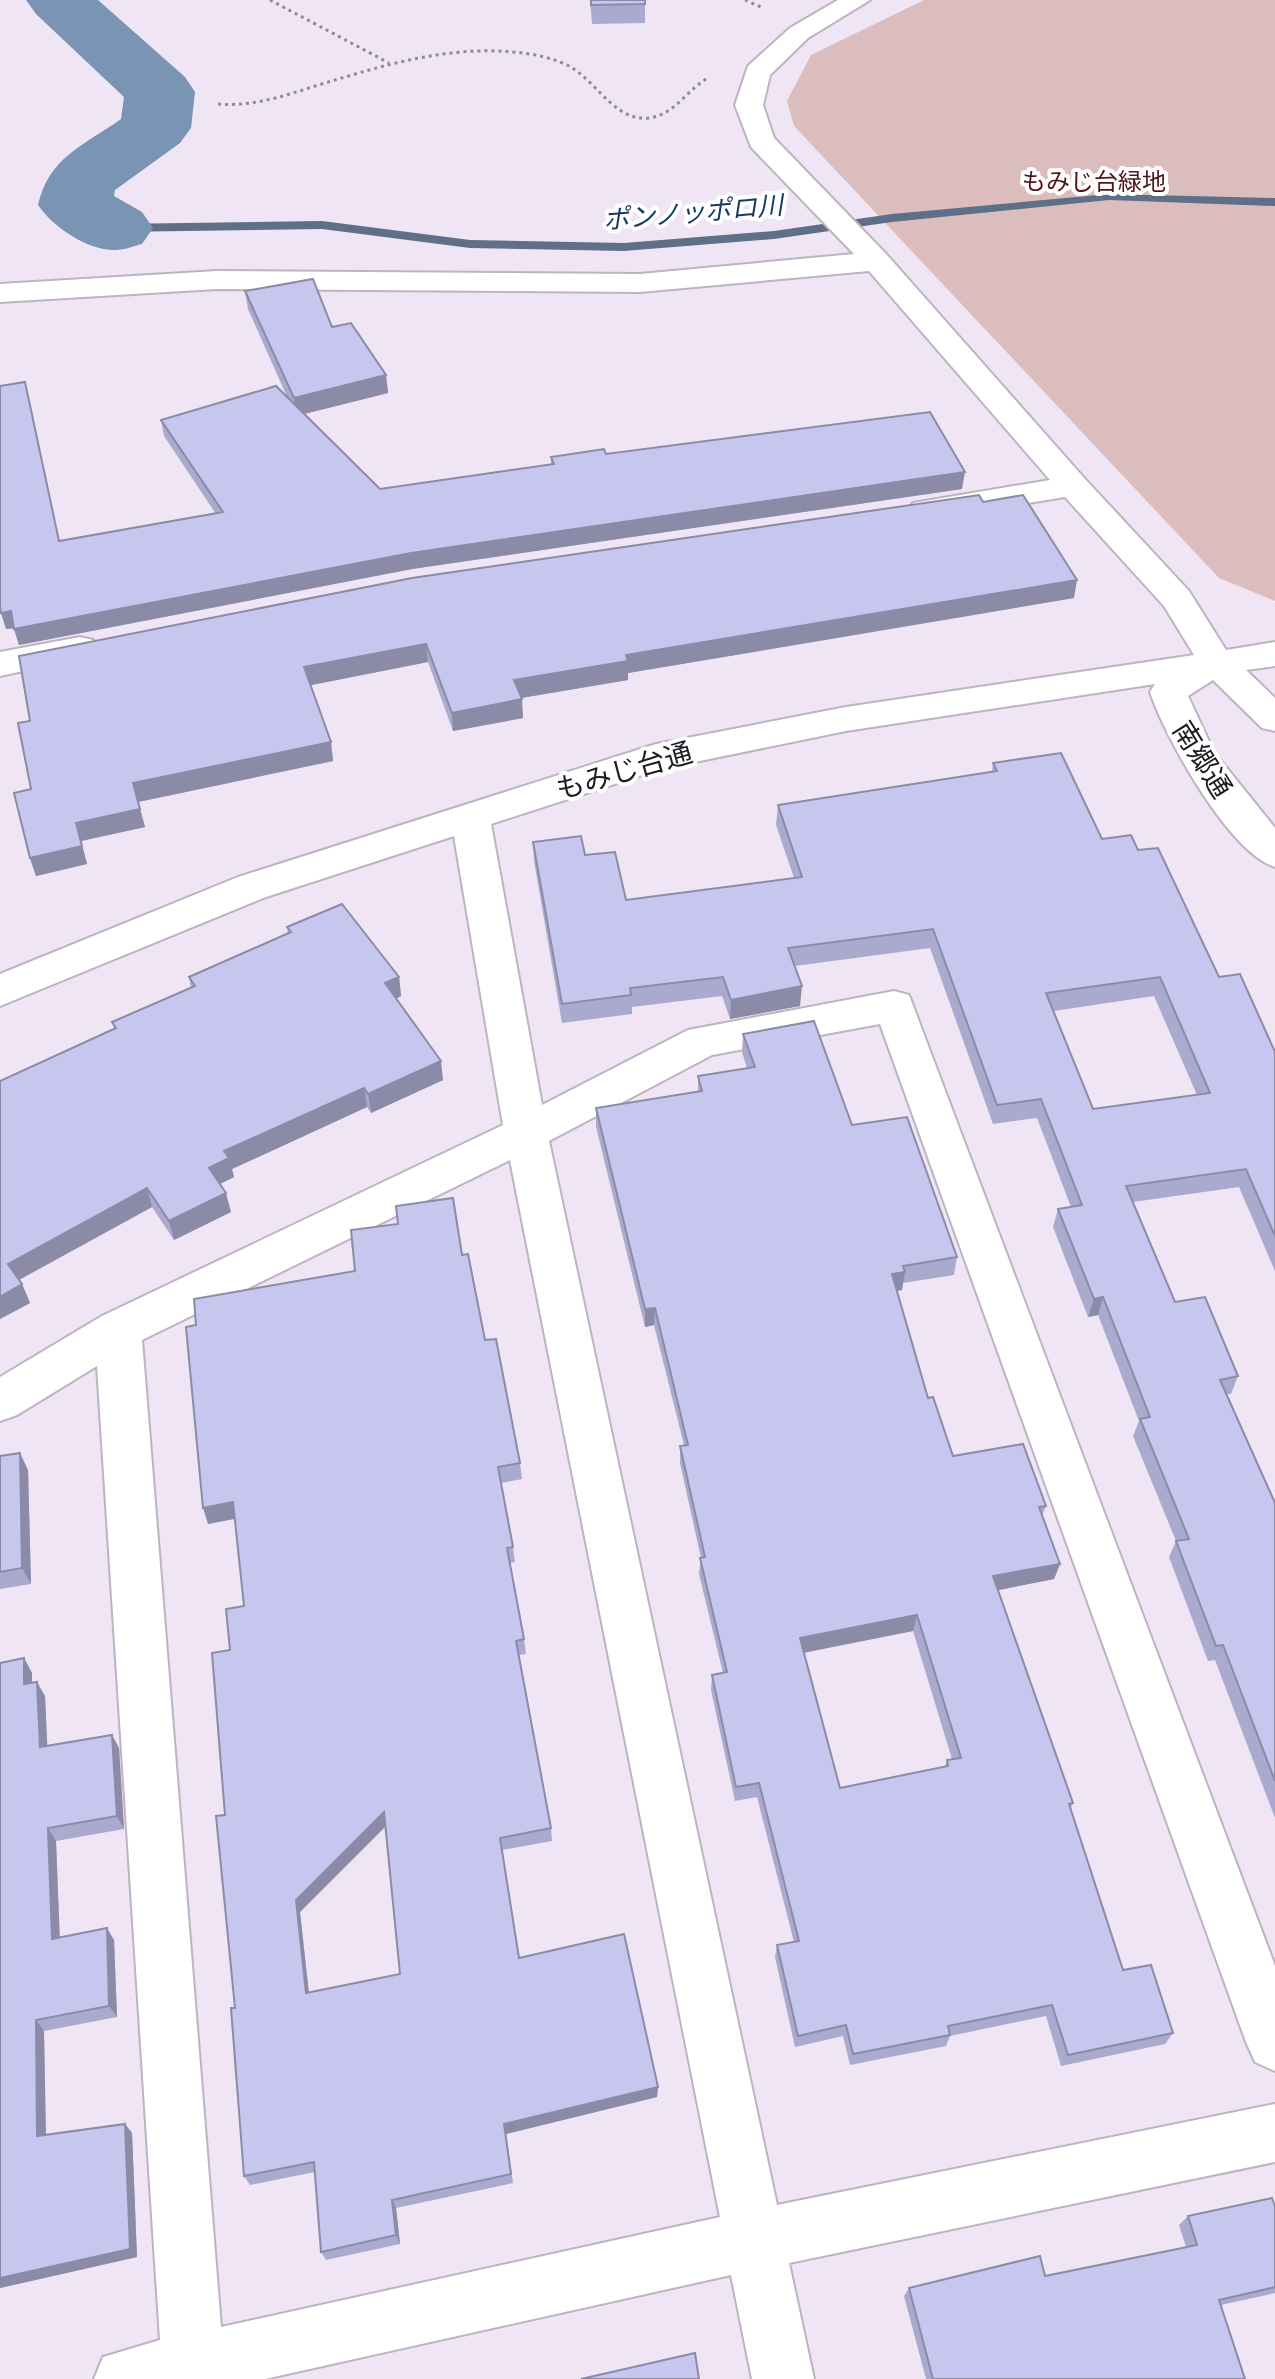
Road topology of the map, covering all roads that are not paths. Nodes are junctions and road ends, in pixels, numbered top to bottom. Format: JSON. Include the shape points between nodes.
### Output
{"nodes":[{"id":1,"x":857,"y":0,"type":"edge"},
{"id":2,"x":869,"y":253,"type":"junction"},
{"id":3,"x":0,"y":293,"type":"edge"},
{"id":4,"x":1073,"y":486,"type":"junction"},
{"id":5,"x":894,"y":514,"type":"edge"},
{"id":6,"x":107,"y":643,"type":"edge"},
{"id":7,"x":1275,"y":654,"type":"edge"},
{"id":8,"x":1216,"y":662,"type":"junction"},
{"id":9,"x":0,"y":664,"type":"edge"},
{"id":10,"x":1275,"y":719,"type":"edge"},
{"id":11,"x":470,"y":815,"type":"junction"},
{"id":12,"x":1275,"y":853,"type":"edge"},
{"id":13,"x":0,"y":991,"type":"edge"},
{"id":14,"x":526,"y":1133,"type":"junction"},
{"id":15,"x":118,"y":1330,"type":"junction"},
{"id":16,"x":0,"y":1401,"type":"edge"},
{"id":17,"x":1275,"y":2042,"type":"edge"},
{"id":18,"x":1275,"y":2133,"type":"edge"},
{"id":19,"x":753,"y":2240,"type":"junction"},
{"id":20,"x":194,"y":2371,"type":"edge"},
{"id":21,"x":125,"y":2379,"type":"edge"},
{"id":22,"x":783,"y":2379,"type":"edge"}],
"edges":[{"from":1,"to":2,"type":"street","via":[[799,33],[757,72],[749,105],[761,141]]},
{"from":2,"to":3,"type":"street","via":[[640,283],[217,280]]},
{"from":2,"to":4,"type":"street"},
{"from":4,"to":5,"type":"street"},
{"from":4,"to":8,"type":"street","via":[[1177,599]]},
{"from":6,"to":9,"type":"street"},
{"from":7,"to":8,"type":"street","name":"もみじ台通"},
{"from":8,"to":10,"type":"street"},
{"from":8,"to":11,"type":"street","name":"もみじ台通","via":[[846,719],[685,751]]},
{"from":8,"to":12,"type":"street","name":"南郷通","via":[[1168,692],[1175,716],[1221,793]]},
{"from":11,"to":13,"type":"street","name":"もみじ台通","via":[[252,887]]},
{"from":11,"to":14,"type":"street"},
{"from":14,"to":15,"type":"street"},
{"from":14,"to":17,"type":"street","via":[[703,1041],[894,1006]]},
{"from":14,"to":19,"type":"street"},
{"from":15,"to":16,"type":"street"},
{"from":15,"to":20,"type":"street"},
{"from":18,"to":19,"type":"street"},
{"from":19,"to":20,"type":"street"},
{"from":19,"to":22,"type":"street"},
{"from":20,"to":21,"type":"street"}]}
